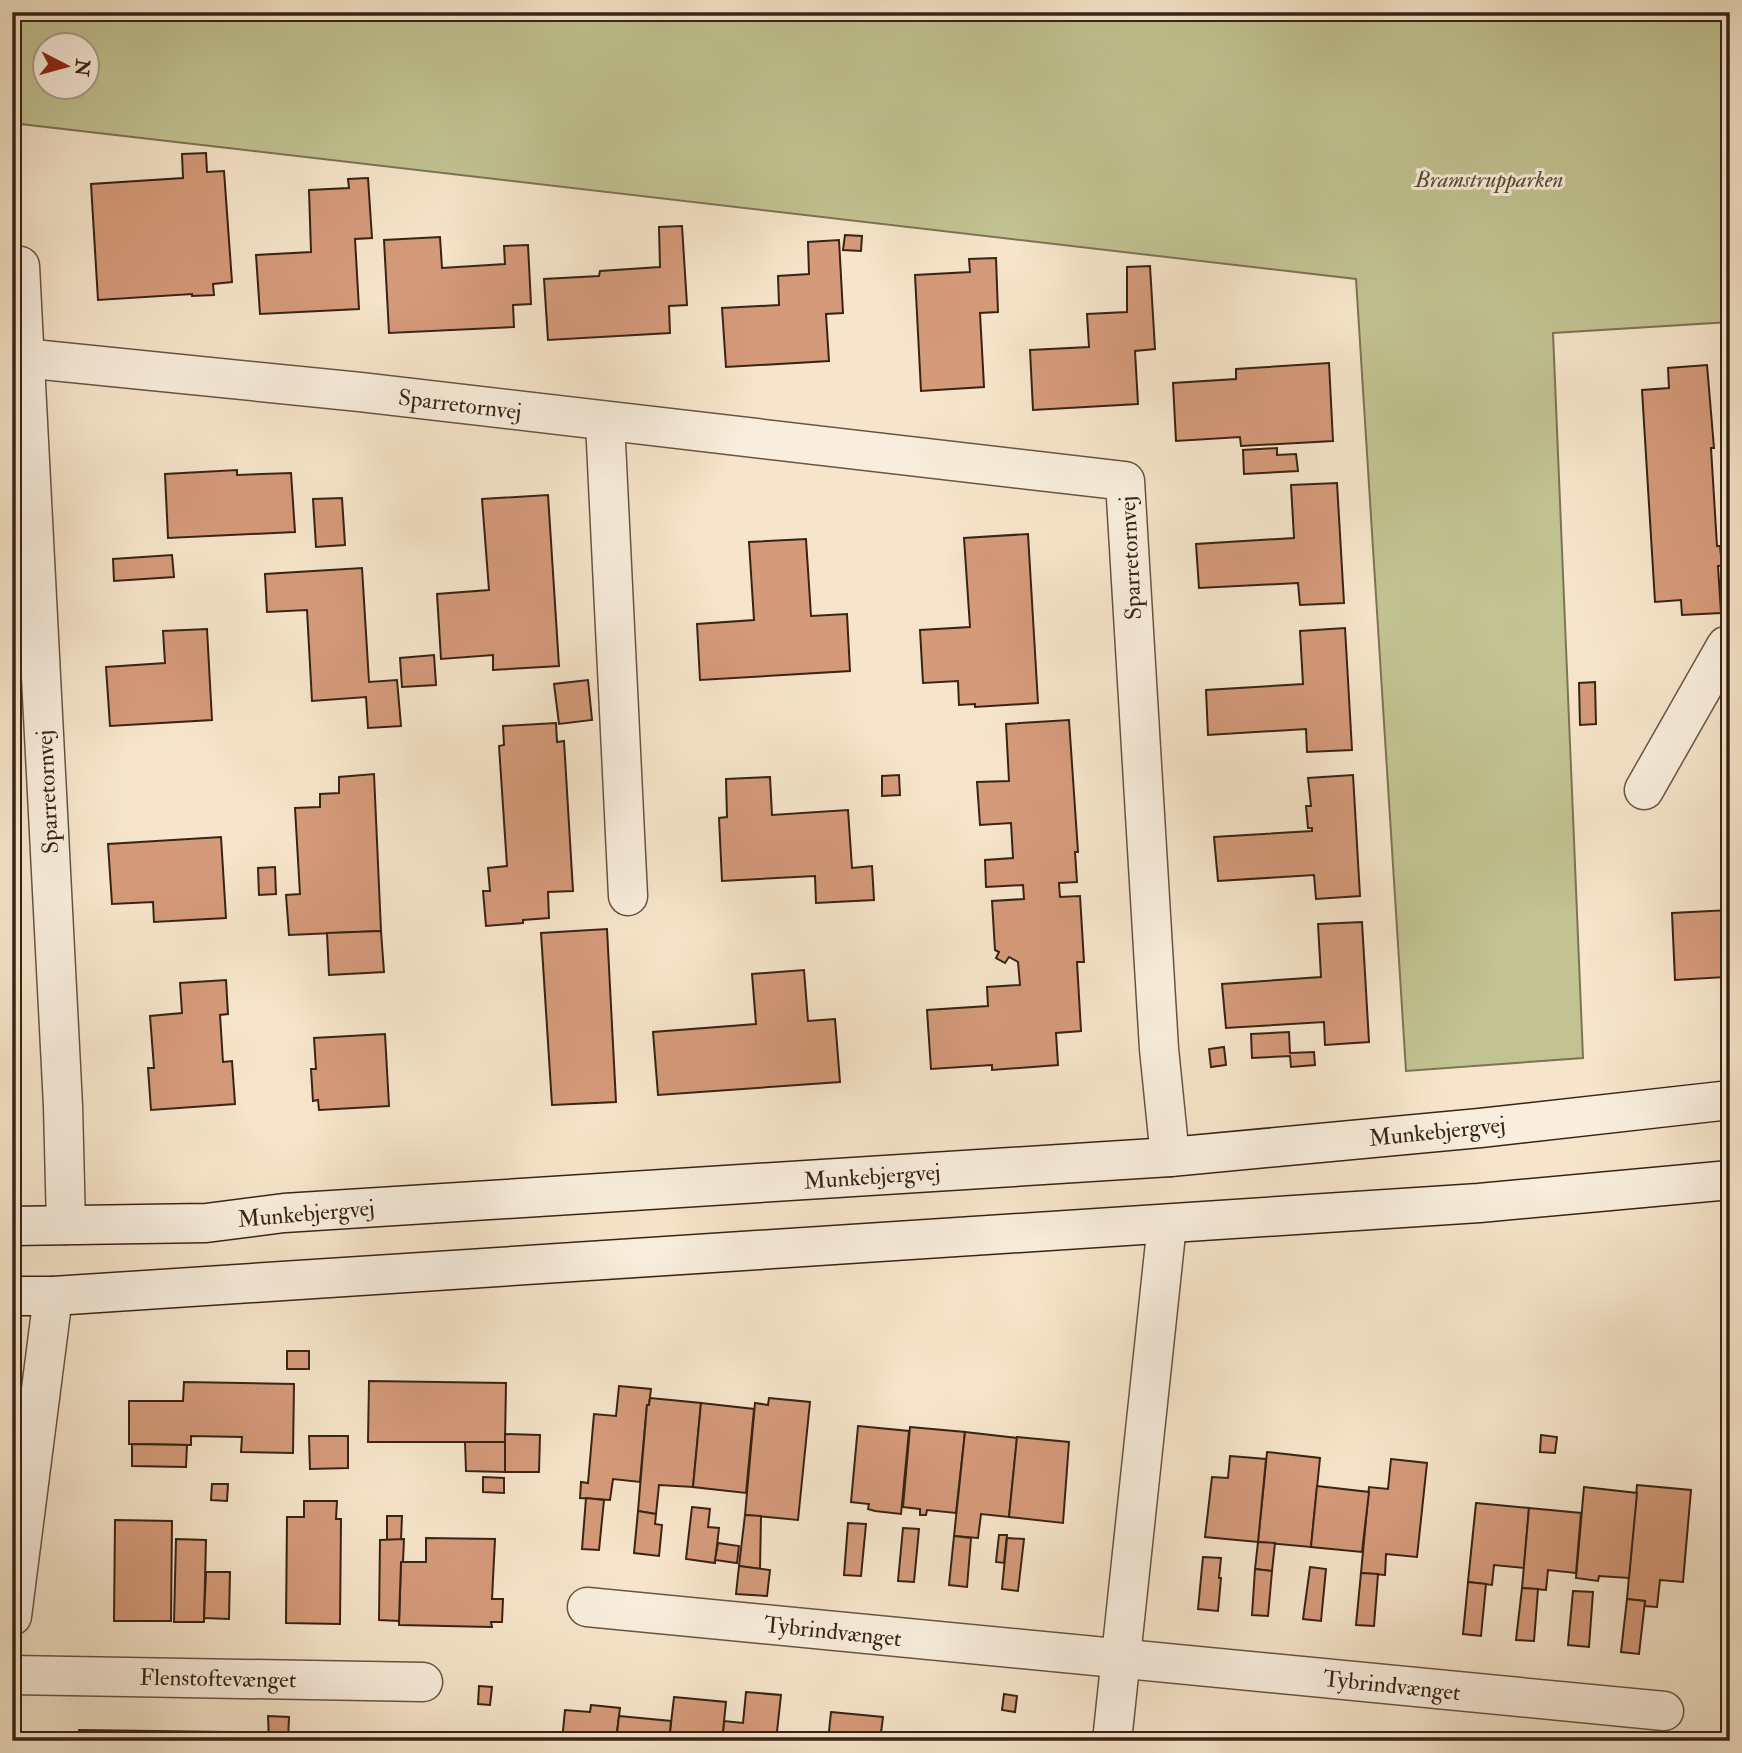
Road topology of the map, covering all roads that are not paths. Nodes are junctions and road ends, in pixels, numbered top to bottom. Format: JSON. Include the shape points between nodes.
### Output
{"nodes":[{"id":1,"x":20,"y":266,"type":"dead end"},
{"id":2,"x":23,"y":358,"type":"junction"},
{"id":3,"x":605,"y":422,"type":"junction"},
{"id":4,"x":1730,"y":646,"type":"edge"},
{"id":5,"x":1644,"y":790,"type":"dead end"},
{"id":6,"x":628,"y":896,"type":"dead end"},
{"id":7,"x":1730,"y":1100,"type":"edge"},
{"id":8,"x":1170,"y":1157,"type":"junction"},
{"id":9,"x":1730,"y":1180,"type":"edge"},
{"id":10,"x":1167,"y":1224,"type":"junction"},
{"id":11,"x":12,"y":1226,"type":"edge"},
{"id":12,"x":66,"y":1226,"type":"junction"},
{"id":13,"x":12,"y":1296,"type":"edge"},
{"id":14,"x":53,"y":1296,"type":"junction"},
{"id":15,"x":587,"y":1607,"type":"dead end"},
{"id":16,"x":12,"y":1616,"type":"edge"},
{"id":17,"x":1121,"y":1658,"type":"junction"},
{"id":18,"x":12,"y":1675,"type":"edge"},
{"id":19,"x":423,"y":1682,"type":"dead end"},
{"id":20,"x":1664,"y":1711,"type":"dead end"},
{"id":21,"x":1112,"y":1741,"type":"edge"}],
"edges":[{"from":1,"to":2,"type":"street","name":"Sparretornvej"},
{"from":2,"to":3,"type":"street","name":"Sparretornvej"},
{"from":2,"to":12,"type":"street","name":"Sparretornvej"},
{"from":3,"to":6,"type":"street"},
{"from":3,"to":8,"type":"street","name":"Sparretornvej","via":[[1125,481],[1159,1049]]},
{"from":4,"to":5,"type":"street"},
{"from":7,"to":8,"type":"street","name":"Munkebjergvej"},
{"from":8,"to":12,"type":"street","name":"Munkebjergvej","via":[[284,1213],[206,1223]]},
{"from":9,"to":10,"type":"street"},
{"from":10,"to":14,"type":"street"},
{"from":10,"to":17,"type":"street"},
{"from":11,"to":12,"type":"street","name":"Munkebjergvej"},
{"from":13,"to":14,"type":"street"},
{"from":14,"to":16,"type":"street"},
{"from":15,"to":17,"type":"street","name":"Tybrindvænget"},
{"from":17,"to":20,"type":"street","name":"Tybrindvænget"},
{"from":17,"to":21,"type":"street"},
{"from":18,"to":19,"type":"street","name":"Flenstoftevænget"}]}
